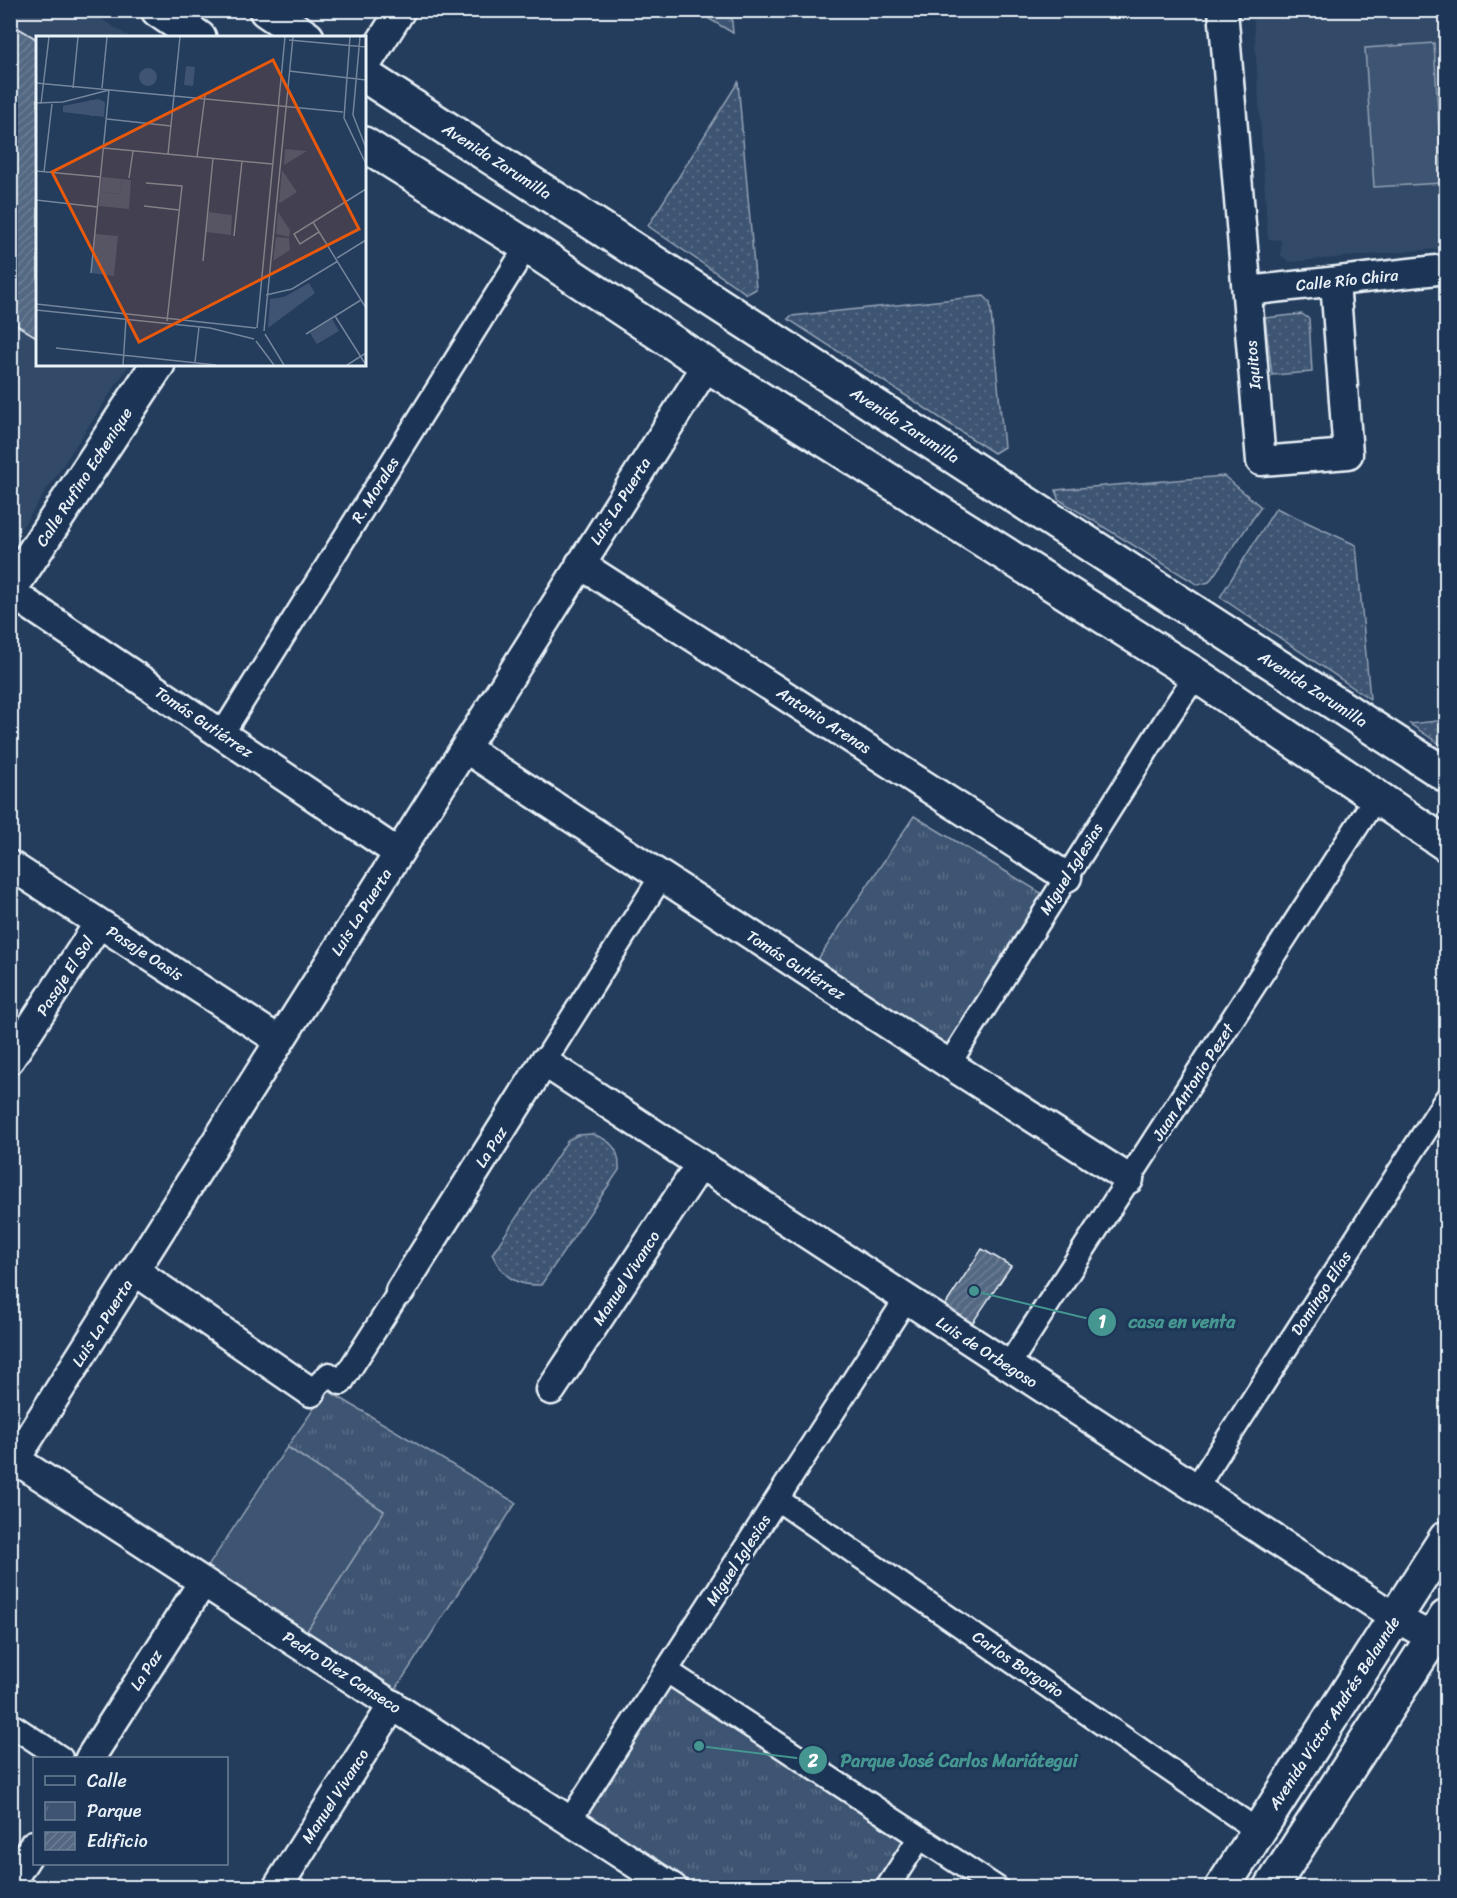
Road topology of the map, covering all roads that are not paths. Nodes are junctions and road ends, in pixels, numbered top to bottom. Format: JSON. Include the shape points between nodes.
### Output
{"nodes":[{"id":1,"x":158,"y":10,"type":"edge"},
{"id":2,"x":266,"y":10,"type":"edge"},
{"id":3,"x":401,"y":10,"type":"edge"},
{"id":4,"x":1223,"y":10,"type":"edge"},
{"id":5,"x":196,"y":36,"type":"edge"},
{"id":6,"x":304,"y":36,"type":"edge"},
{"id":7,"x":366,"y":65,"type":"edge"},
{"id":8,"x":366,"y":76,"type":"edge"},
{"id":9,"x":366,"y":145,"type":"edge"},
{"id":10,"x":527,"y":246,"type":"junction"},
{"id":11,"x":1446,"y":269,"type":"edge"},
{"id":12,"x":1335,"y":282,"type":"junction"},
{"id":13,"x":1247,"y":291,"type":"junction"},
{"id":14,"x":706,"y":365,"type":"junction"},
{"id":15,"x":157,"y":366,"type":"edge"},
{"id":16,"x":580,"y":564,"type":"junction"},
{"id":17,"x":10,"y":590,"type":"edge"},
{"id":18,"x":1196,"y":675,"type":"junction"},
{"id":19,"x":222,"y":734,"type":"junction"},
{"id":20,"x":465,"y":747,"type":"junction"},
{"id":21,"x":1446,"y":775,"type":"edge"},
{"id":22,"x":1376,"y":797,"type":"junction"},
{"id":23,"x":1446,"y":844,"type":"edge"},
{"id":24,"x":398,"y":853,"type":"junction"},
{"id":25,"x":10,"y":865,"type":"edge"},
{"id":26,"x":1067,"y":876,"type":"junction"},
{"id":27,"x":661,"y":877,"type":"junction"},
{"id":28,"x":99,"y":923,"type":"junction"},
{"id":29,"x":280,"y":1041,"type":"junction"},
{"id":30,"x":10,"y":1059,"type":"edge"},
{"id":31,"x":544,"y":1062,"type":"junction"},
{"id":32,"x":949,"y":1064,"type":"junction"},
{"id":33,"x":1446,"y":1099,"type":"edge"},
{"id":34,"x":700,"y":1165,"type":"junction"},
{"id":35,"x":1129,"y":1179,"type":"junction"},
{"id":36,"x":135,"y":1271,"type":"junction"},
{"id":37,"x":400,"y":1291,"type":"joint"},
{"id":38,"x":906,"y":1299,"type":"junction"},
{"id":39,"x":1008,"y":1366,"type":"junction"},
{"id":40,"x":551,"y":1390,"type":"dead end"},
{"id":41,"x":311,"y":1392,"type":"joint"},
{"id":42,"x":13,"y":1458,"type":"edge"},
{"id":43,"x":1196,"y":1488,"type":"junction"},
{"id":44,"x":777,"y":1499,"type":"junction"},
{"id":45,"x":1446,"y":1538,"type":"edge"},
{"id":46,"x":203,"y":1582,"type":"junction"},
{"id":47,"x":1396,"y":1618,"type":"junction"},
{"id":48,"x":1440,"y":1628,"type":"edge"},
{"id":49,"x":666,"y":1671,"type":"junction"},
{"id":50,"x":393,"y":1706,"type":"junction"},
{"id":51,"x":10,"y":1724,"type":"edge"},
{"id":52,"x":60,"y":1757,"type":"edge"},
{"id":53,"x":91,"y":1757,"type":"edge"},
{"id":54,"x":570,"y":1820,"type":"junction"},
{"id":55,"x":1258,"y":1831,"type":"junction"},
{"id":56,"x":920,"y":1837,"type":"junction"},
{"id":57,"x":33,"y":1847,"type":"edge"},
{"id":58,"x":10,"y":1883,"type":"edge"},
{"id":59,"x":278,"y":1887,"type":"edge"},
{"id":60,"x":673,"y":1887,"type":"edge"},
{"id":61,"x":887,"y":1887,"type":"edge"},
{"id":62,"x":997,"y":1887,"type":"edge"},
{"id":63,"x":1222,"y":1887,"type":"edge"},
{"id":64,"x":1271,"y":1887,"type":"edge"}],
"edges":[{"from":1,"to":5,"type":"main road"},
{"from":2,"to":6,"type":"main road"},
{"from":3,"to":7,"type":"street"},
{"from":4,"to":13,"type":"street","name":"Iquitos"},
{"from":8,"to":21,"type":"main road","name":"Avenida Zarumilla"},
{"from":9,"to":10,"type":"main road"},
{"from":10,"to":14,"type":"main road"},
{"from":10,"to":19,"type":"street","name":"R. Morales"},
{"from":11,"to":12,"type":"street","name":"Calle Río Chira"},
{"from":12,"to":13,"type":"street","name":"Calle Río Chira"},
{"from":12,"to":13,"type":"street","name":"Iquitos","via":[[1348,454],[1261,461]]},
{"from":14,"to":16,"type":"street","name":"Luis La Puerta"},
{"from":14,"to":18,"type":"main road"},
{"from":15,"to":17,"type":"main road","name":"Calle Rufino Echenique"},
{"from":16,"to":20,"type":"street","name":"Luis La Puerta"},
{"from":16,"to":26,"type":"street","name":"Antonio Arenas"},
{"from":17,"to":19,"type":"street","name":"Tomás Gutiérrez"},
{"from":18,"to":22,"type":"main road"},
{"from":18,"to":26,"type":"street","name":"Miguel Iglesias"},
{"from":19,"to":24,"type":"street","name":"Tomás Gutiérrez"},
{"from":20,"to":24,"type":"street","name":"Luis La Puerta"},
{"from":20,"to":27,"type":"street","name":"Tomás Gutiérrez"},
{"from":22,"to":23,"type":"main road"},
{"from":22,"to":35,"type":"street","name":"Juan Antonio Pezet"},
{"from":24,"to":29,"type":"street","name":"Luis La Puerta"},
{"from":25,"to":28,"type":"street","name":"Pasaje Oasis"},
{"from":26,"to":32,"type":"street","name":"Miguel Iglesias"},
{"from":27,"to":31,"type":"street","name":"La Paz"},
{"from":27,"to":32,"type":"street","name":"Tomás Gutiérrez"},
{"from":28,"to":29,"type":"street","name":"Pasaje Oasis"},
{"from":28,"to":30,"type":"street","name":"Pasaje El Sol"},
{"from":29,"to":36,"type":"street","name":"Luis La Puerta"},
{"from":31,"to":34,"type":"street","name":"Luis de Orbegoso"},
{"from":31,"to":37,"type":"street","name":"La Paz"},
{"from":32,"to":35,"type":"street","name":"Tomás Gutiérrez"},
{"from":33,"to":43,"type":"street","name":"Domingo Elías"},
{"from":34,"to":38,"type":"street","name":"Luis de Orbegoso"},
{"from":34,"to":40,"type":"street","name":"Manuel Vivanco"},
{"from":35,"to":39,"type":"street","name":"Juan Antonio Pezet"},
{"from":36,"to":41,"type":"street"},
{"from":36,"to":42,"type":"street","name":"Luis La Puerta"},
{"from":37,"to":41,"type":"street","name":"La Paz","via":[[341,1383],[329,1374]]},
{"from":38,"to":39,"type":"street","name":"Luis de Orbegoso"},
{"from":38,"to":44,"type":"street","name":"Miguel Iglesias"},
{"from":39,"to":43,"type":"street","name":"Luis de Orbegoso"},
{"from":42,"to":46,"type":"street","name":"Pedro Diez Canseco"},
{"from":43,"to":47,"type":"street","name":"Luis de Orbegoso"},
{"from":44,"to":49,"type":"street","name":"Miguel Iglesias"},
{"from":44,"to":55,"type":"street","name":"Carlos Borgoño"},
{"from":45,"to":47,"type":"main road","name":"Avenida Víctor Andrés Belaunde"},
{"from":46,"to":50,"type":"street","name":"Pedro Diez Canseco"},
{"from":46,"to":53,"type":"street","name":"La Paz"},
{"from":47,"to":48,"type":"street","name":"Luis de Orbegoso"},
{"from":47,"to":55,"type":"main road","name":"Avenida Víctor Andrés Belaunde"},
{"from":48,"to":64,"type":"main road"},
{"from":49,"to":54,"type":"street","name":"Miguel Iglesias"},
{"from":49,"to":56,"type":"street"},
{"from":50,"to":54,"type":"street","name":"Pedro Diez Canseco"},
{"from":50,"to":59,"type":"street","name":"Manuel Vivanco"},
{"from":51,"to":52,"type":"street"},
{"from":54,"to":60,"type":"street","name":"Pedro Diez Canseco"},
{"from":55,"to":63,"type":"main road","name":"Avenida Víctor Andrés Belaunde"},
{"from":56,"to":61,"type":"street"},
{"from":56,"to":62,"type":"street"},
{"from":57,"to":58,"type":"street"}]}
